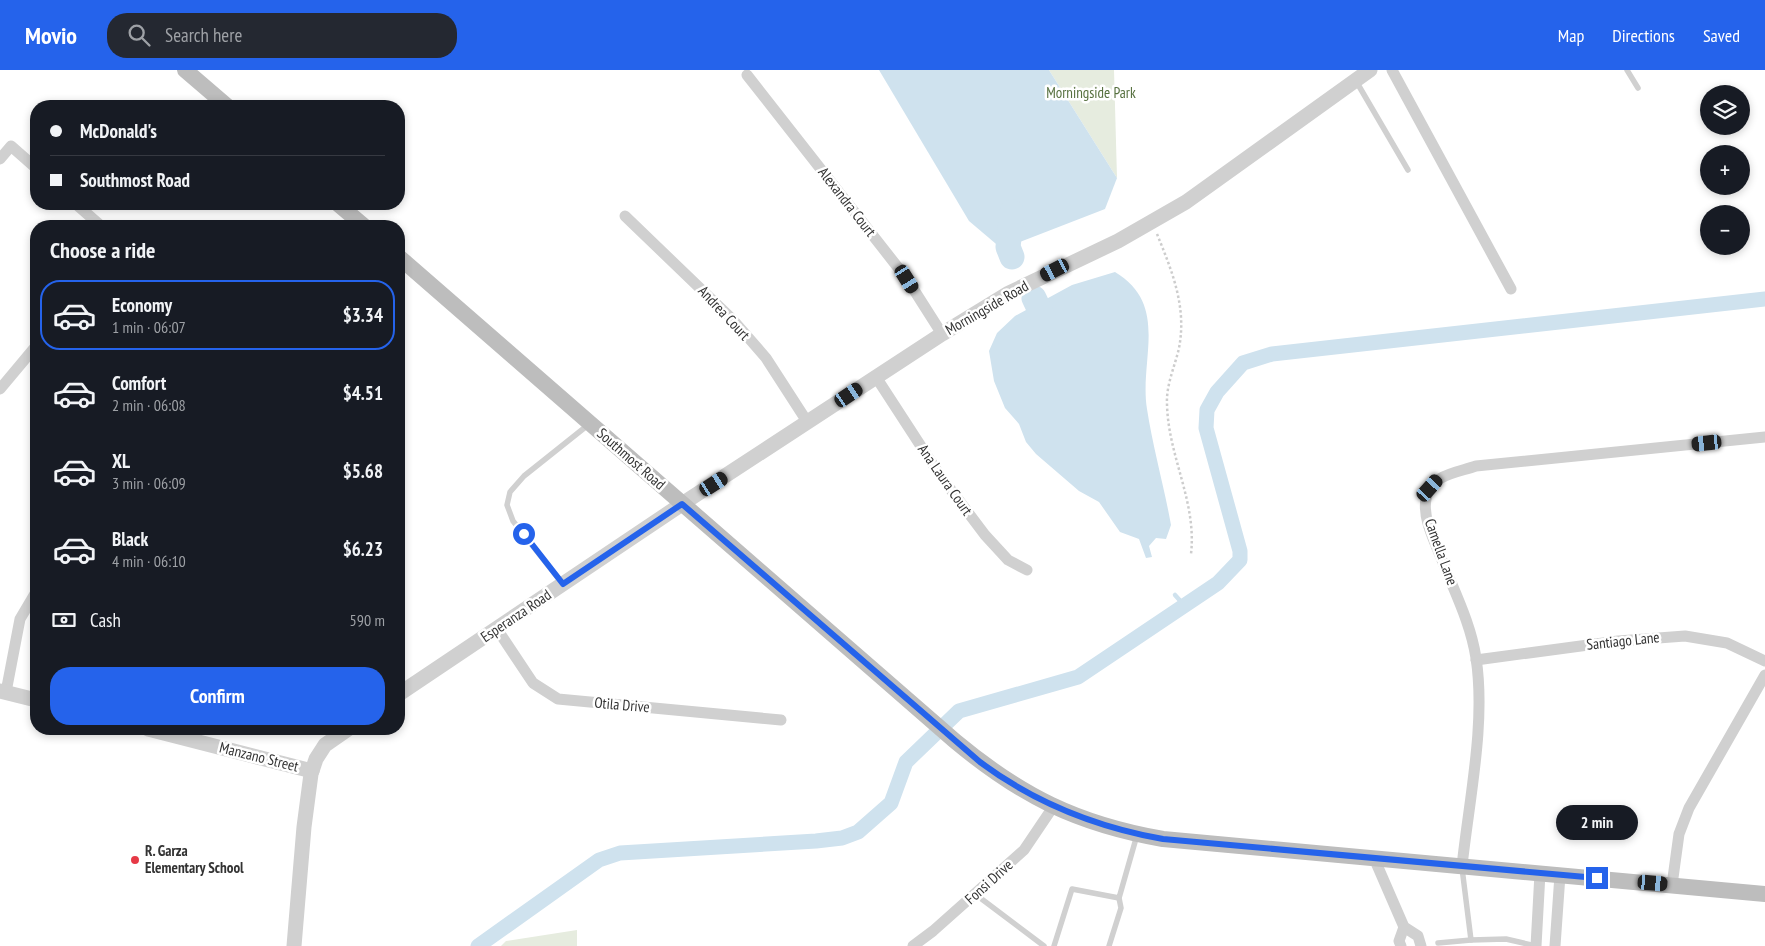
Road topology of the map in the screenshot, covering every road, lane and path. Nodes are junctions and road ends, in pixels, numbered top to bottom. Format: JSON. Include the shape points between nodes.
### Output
{"nodes":[{"id":1,"x":185,"y":70,"type":"edge"},
{"id":2,"x":1370,"y":70,"type":"edge"},
{"id":3,"x":1392,"y":70,"type":"edge"},
{"id":4,"x":1627,"y":70,"type":"edge"},
{"id":5,"x":747,"y":74,"type":"dead end"},
{"id":6,"x":1356,"y":81,"type":"junction"},
{"id":7,"x":1638,"y":88,"type":"dead end"},
{"id":8,"x":220,"y":100,"type":"edge"},
{"id":9,"x":0,"y":159,"type":"edge"},
{"id":10,"x":30,"y":163,"type":"edge"},
{"id":11,"x":1408,"y":170,"type":"dead end"},
{"id":12,"x":83,"y":210,"type":"edge"},
{"id":13,"x":345,"y":210,"type":"edge"},
{"id":14,"x":625,"y":216,"type":"dead end"},
{"id":15,"x":94,"y":220,"type":"edge"},
{"id":16,"x":357,"y":220,"type":"edge"},
{"id":17,"x":1152,"y":222,"type":"junction"},
{"id":18,"x":405,"y":261,"type":"edge"},
{"id":19,"x":1511,"y":289,"type":"dead end"},
{"id":20,"x":942,"y":334,"type":"junction"},
{"id":21,"x":30,"y":353,"type":"edge"},
{"id":22,"x":876,"y":377,"type":"junction"},
{"id":23,"x":0,"y":389,"type":"edge"},
{"id":24,"x":590,"y":423,"type":"junction"},
{"id":25,"x":808,"y":423,"type":"junction"},
{"id":26,"x":1765,"y":437,"type":"edge"},
{"id":27,"x":682,"y":504,"type":"junction"},
{"id":28,"x":1191,"y":554,"type":"dead end"},
{"id":29,"x":1027,"y":570,"type":"dead end"},
{"id":30,"x":563,"y":584,"type":"junction"},
{"id":31,"x":30,"y":602,"type":"edge"},
{"id":32,"x":497,"y":629,"type":"junction"},
{"id":33,"x":1476,"y":660,"type":"junction"},
{"id":34,"x":1765,"y":661,"type":"edge"},
{"id":35,"x":1765,"y":676,"type":"edge"},
{"id":36,"x":405,"y":690,"type":"edge"},
{"id":37,"x":3,"y":692,"type":"edge"},
{"id":38,"x":30,"y":699,"type":"edge"},
{"id":39,"x":781,"y":720,"type":"dead end"},
{"id":40,"x":171,"y":735,"type":"edge"},
{"id":41,"x":339,"y":735,"type":"edge"},
{"id":42,"x":312,"y":771,"type":"junction"},
{"id":43,"x":1053,"y":807,"type":"junction"},
{"id":44,"x":1137,"y":835,"type":"junction"},
{"id":45,"x":1374,"y":858,"type":"junction"},
{"id":46,"x":1462,"y":866,"type":"junction"},
{"id":47,"x":1540,"y":873,"type":"junction"},
{"id":48,"x":1560,"y":875,"type":"junction"},
{"id":49,"x":1672,"y":885,"type":"junction"},
{"id":50,"x":975,"y":894,"type":"junction"},
{"id":51,"x":1765,"y":894,"type":"edge"},
{"id":52,"x":1119,"y":898,"type":"junction"},
{"id":53,"x":1404,"y":927,"type":"junction"},
{"id":54,"x":1471,"y":940,"type":"junction"},
{"id":55,"x":1438,"y":943,"type":"dead end"},
{"id":56,"x":294,"y":946,"type":"edge"},
{"id":57,"x":913,"y":946,"type":"edge"},
{"id":58,"x":1044,"y":946,"type":"edge"},
{"id":59,"x":1054,"y":946,"type":"edge"},
{"id":60,"x":1109,"y":946,"type":"edge"},
{"id":61,"x":1401,"y":946,"type":"edge"},
{"id":62,"x":1421,"y":946,"type":"edge"},
{"id":63,"x":1536,"y":946,"type":"edge"},
{"id":64,"x":1555,"y":946,"type":"edge"}],
"edges":[{"from":1,"to":8,"type":"main road"},
{"from":2,"to":6,"type":"street","name":"Morningside Road"},
{"from":3,"to":19,"type":"street"},
{"from":4,"to":7,"type":"lane"},
{"from":5,"to":20,"type":"street","name":"Alexandra Court","via":[[907,279]]},
{"from":6,"to":11,"type":"lane"},
{"from":6,"to":17,"type":"street","name":"Morningside Road","via":[[1228,174]]},
{"from":9,"to":10,"type":"street","via":[[11,146]]},
{"from":12,"to":15,"type":"street"},
{"from":13,"to":16,"type":"main road"},
{"from":14,"to":25,"type":"street","name":"Andrea Court","via":[[738,326],[766,358]]},
{"from":17,"to":20,"type":"street","name":"Morningside Road","via":[[1008,294]]},
{"from":17,"to":28,"type":"path","via":[[1173,274],[1181,309],[1179,348],[1167,403],[1171,435],[1192,516]]},
{"from":18,"to":24,"type":"main road","name":"Southmost Road"},
{"from":20,"to":22,"type":"street","name":"Morningside Road"},
{"from":21,"to":23,"type":"street"},
{"from":22,"to":25,"type":"street","name":"Morningside Road"},
{"from":22,"to":29,"type":"street","name":"Ana Laura Court","via":[[939,474],[985,536],[1008,560]]},
{"from":24,"to":27,"type":"main road","name":"Southmost Road"},
{"from":24,"to":30,"type":"lane","via":[[524,476],[510,492],[507,504],[513,521]]},
{"from":25,"to":27,"type":"street","name":"Morningside Road"},
{"from":26,"to":33,"type":"street","name":"Camella Lane","via":[[1476,466],[1438,479],[1430,488],[1425,510],[1464,614]]},
{"from":27,"to":30,"type":"street","name":"Esperanza Road"},
{"from":27,"to":43,"type":"main road","name":"Southmost Road","via":[[955,741],[1004,780]]},
{"from":30,"to":32,"type":"street","name":"Esperanza Road"},
{"from":31,"to":37,"type":"street","via":[[20,619]]},
{"from":32,"to":36,"type":"street","name":"Esperanza Road"},
{"from":32,"to":39,"type":"street","name":"Otila Drive","via":[[533,683],[558,699]]},
{"from":33,"to":34,"type":"street","name":"Santiago Lane","via":[[1618,641],[1685,636],[1727,643]]},
{"from":33,"to":46,"type":"street","name":"Camella Lane","via":[[1479,720]]},
{"from":35,"to":49,"type":"street","via":[[1689,808],[1679,834]]},
{"from":37,"to":38,"type":"street"},
{"from":40,"to":42,"type":"street","name":"Manzano Street"},
{"from":41,"to":42,"type":"street","via":[[325,744]]},
{"from":42,"to":56,"type":"street"},
{"from":43,"to":44,"type":"main road","name":"Southmost Road"},
{"from":43,"to":50,"type":"street","name":"Fonsi Drive","via":[[1032,842]]},
{"from":44,"to":45,"type":"main road","name":"Southmost Road"},
{"from":44,"to":52,"type":"lane"},
{"from":45,"to":46,"type":"main road","name":"Southmost Road"},
{"from":45,"to":53,"type":"street"},
{"from":46,"to":47,"type":"main road","name":"Southmost Road"},
{"from":46,"to":54,"type":"lane"},
{"from":47,"to":48,"type":"main road","name":"Southmost Road"},
{"from":47,"to":63,"type":"street"},
{"from":48,"to":49,"type":"main road","name":"Southmost Road"},
{"from":48,"to":64,"type":"street"},
{"from":49,"to":51,"type":"main road","name":"Southmost Road"},
{"from":50,"to":57,"type":"street","name":"Fonsi Drive"},
{"from":50,"to":58,"type":"lane"},
{"from":52,"to":59,"type":"lane","via":[[1072,889]]},
{"from":52,"to":60,"type":"lane","via":[[1121,908]]},
{"from":53,"to":61,"type":"street","via":[[1399,941]]},
{"from":53,"to":62,"type":"street","via":[[1418,936]]},
{"from":54,"to":55,"type":"lane"},
{"from":54,"to":63,"type":"lane","via":[[1506,939]]}]}
